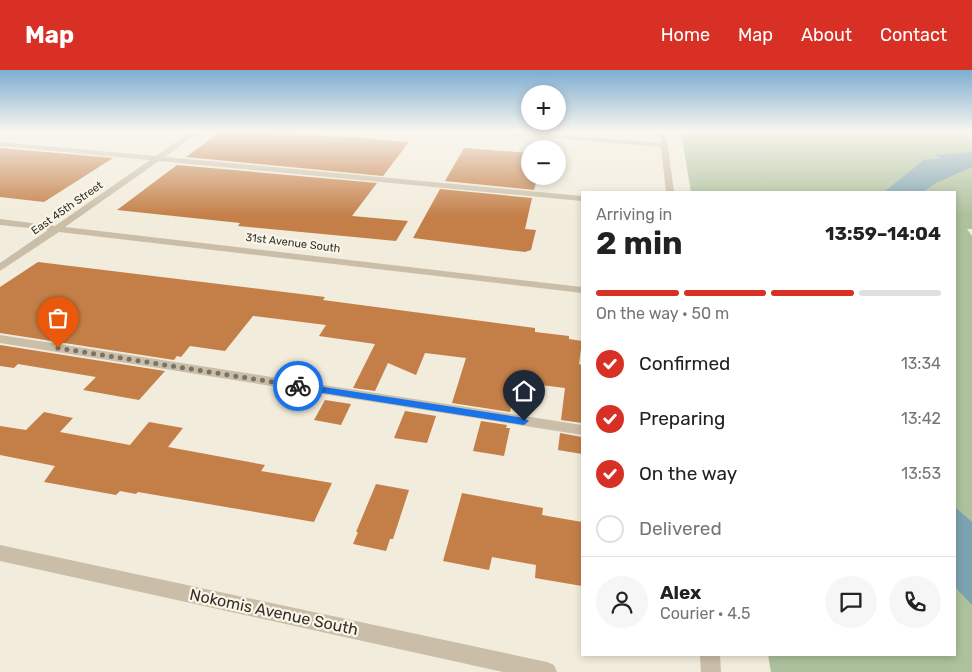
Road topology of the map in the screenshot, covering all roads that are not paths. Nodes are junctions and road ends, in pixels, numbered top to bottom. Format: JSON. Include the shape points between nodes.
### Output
{"nodes":[{"id":1,"x":154,"y":160,"type":"edge"},
{"id":2,"x":168,"y":160,"type":"edge"},
{"id":3,"x":666,"y":160,"type":"edge"},
{"id":4,"x":670,"y":191,"type":"edge"},
{"id":5,"x":581,"y":199,"type":"edge"},
{"id":6,"x":0,"y":222,"type":"edge"},
{"id":7,"x":58,"y":228,"type":"junction"},
{"id":8,"x":0,"y":268,"type":"edge"},
{"id":9,"x":581,"y":290,"type":"edge"},
{"id":10,"x":0,"y":339,"type":"edge"},
{"id":11,"x":581,"y":430,"type":"edge"},
{"id":12,"x":0,"y":553,"type":"edge"},
{"id":13,"x":710,"y":656,"type":"edge"},
{"id":14,"x":547,"y":672,"type":"edge"},
{"id":15,"x":711,"y":672,"type":"edge"}],
"edges":[{"from":1,"to":7,"type":"street","name":"East 45th Street"},
{"from":2,"to":5,"type":"street"},
{"from":3,"to":4,"type":"street"},
{"from":6,"to":7,"type":"street","name":"31st Avenue South"},
{"from":7,"to":8,"type":"street","name":"East 45th Street"},
{"from":7,"to":9,"type":"street","name":"31st Avenue South"},
{"from":10,"to":11,"type":"street"},
{"from":12,"to":14,"type":"street","name":"Nokomis Avenue South"},
{"from":13,"to":15,"type":"street"}]}
